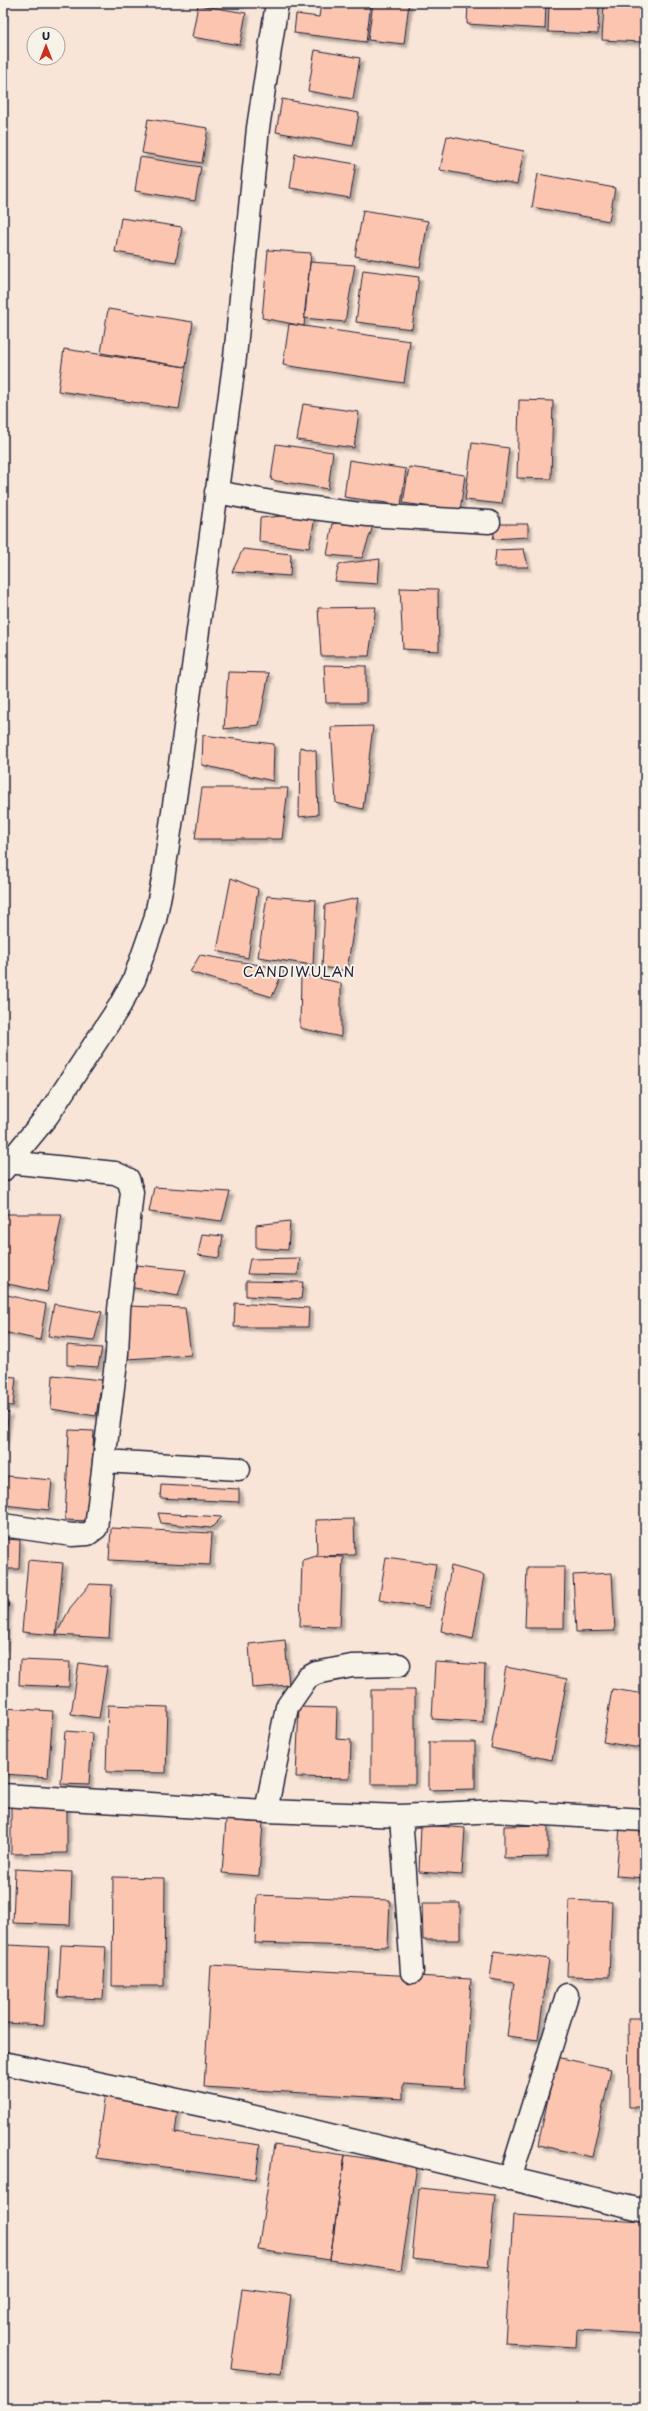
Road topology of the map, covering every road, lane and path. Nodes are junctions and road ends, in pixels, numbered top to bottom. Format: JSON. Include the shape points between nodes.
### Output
{"nodes":[{"id":1,"x":277,"y":3,"type":"edge"},
{"id":2,"x":216,"y":492,"type":"junction"},
{"id":3,"x":489,"y":522,"type":"dead end"},
{"id":4,"x":6,"y":1166,"type":"edge"},
{"id":5,"x":104,"y":1461,"type":"junction"},
{"id":6,"x":239,"y":1469,"type":"dead end"},
{"id":7,"x":3,"y":1525,"type":"edge"},
{"id":8,"x":399,"y":1665,"type":"dead end"},
{"id":9,"x":3,"y":1795,"type":"edge"},
{"id":10,"x":266,"y":1811,"type":"junction"},
{"id":11,"x":401,"y":1816,"type":"junction"},
{"id":12,"x":645,"y":1820,"type":"edge"},
{"id":13,"x":412,"y":1972,"type":"dead end"},
{"id":14,"x":566,"y":1996,"type":"dead end"},
{"id":15,"x":3,"y":2063,"type":"edge"},
{"id":16,"x":510,"y":2179,"type":"junction"},
{"id":17,"x":645,"y":2211,"type":"edge"}],
"edges":[{"from":1,"to":2,"type":"street","via":[[258,128],[235,357]]},
{"from":2,"to":3,"type":"street","via":[[368,515]]},
{"from":2,"to":4,"type":"street","via":[[163,879],[146,949],[134,980],[119,1007],[48,1115]]},
{"from":4,"to":5,"type":"street","via":[[115,1173],[128,1179],[132,1192]]},
{"from":5,"to":6,"type":"street"},
{"from":5,"to":7,"type":"street","via":[[96,1528],[88,1534],[72,1535]]},
{"from":8,"to":10,"type":"street","via":[[352,1666],[316,1672],[307,1678],[287,1708]]},
{"from":9,"to":10,"type":"street"},
{"from":10,"to":11,"type":"street"},
{"from":11,"to":12,"type":"street","via":[[495,1810]]},
{"from":11,"to":13,"type":"street"},
{"from":14,"to":16,"type":"street"},
{"from":15,"to":16,"type":"street","via":[[234,2112]]},
{"from":16,"to":17,"type":"street"}]}
